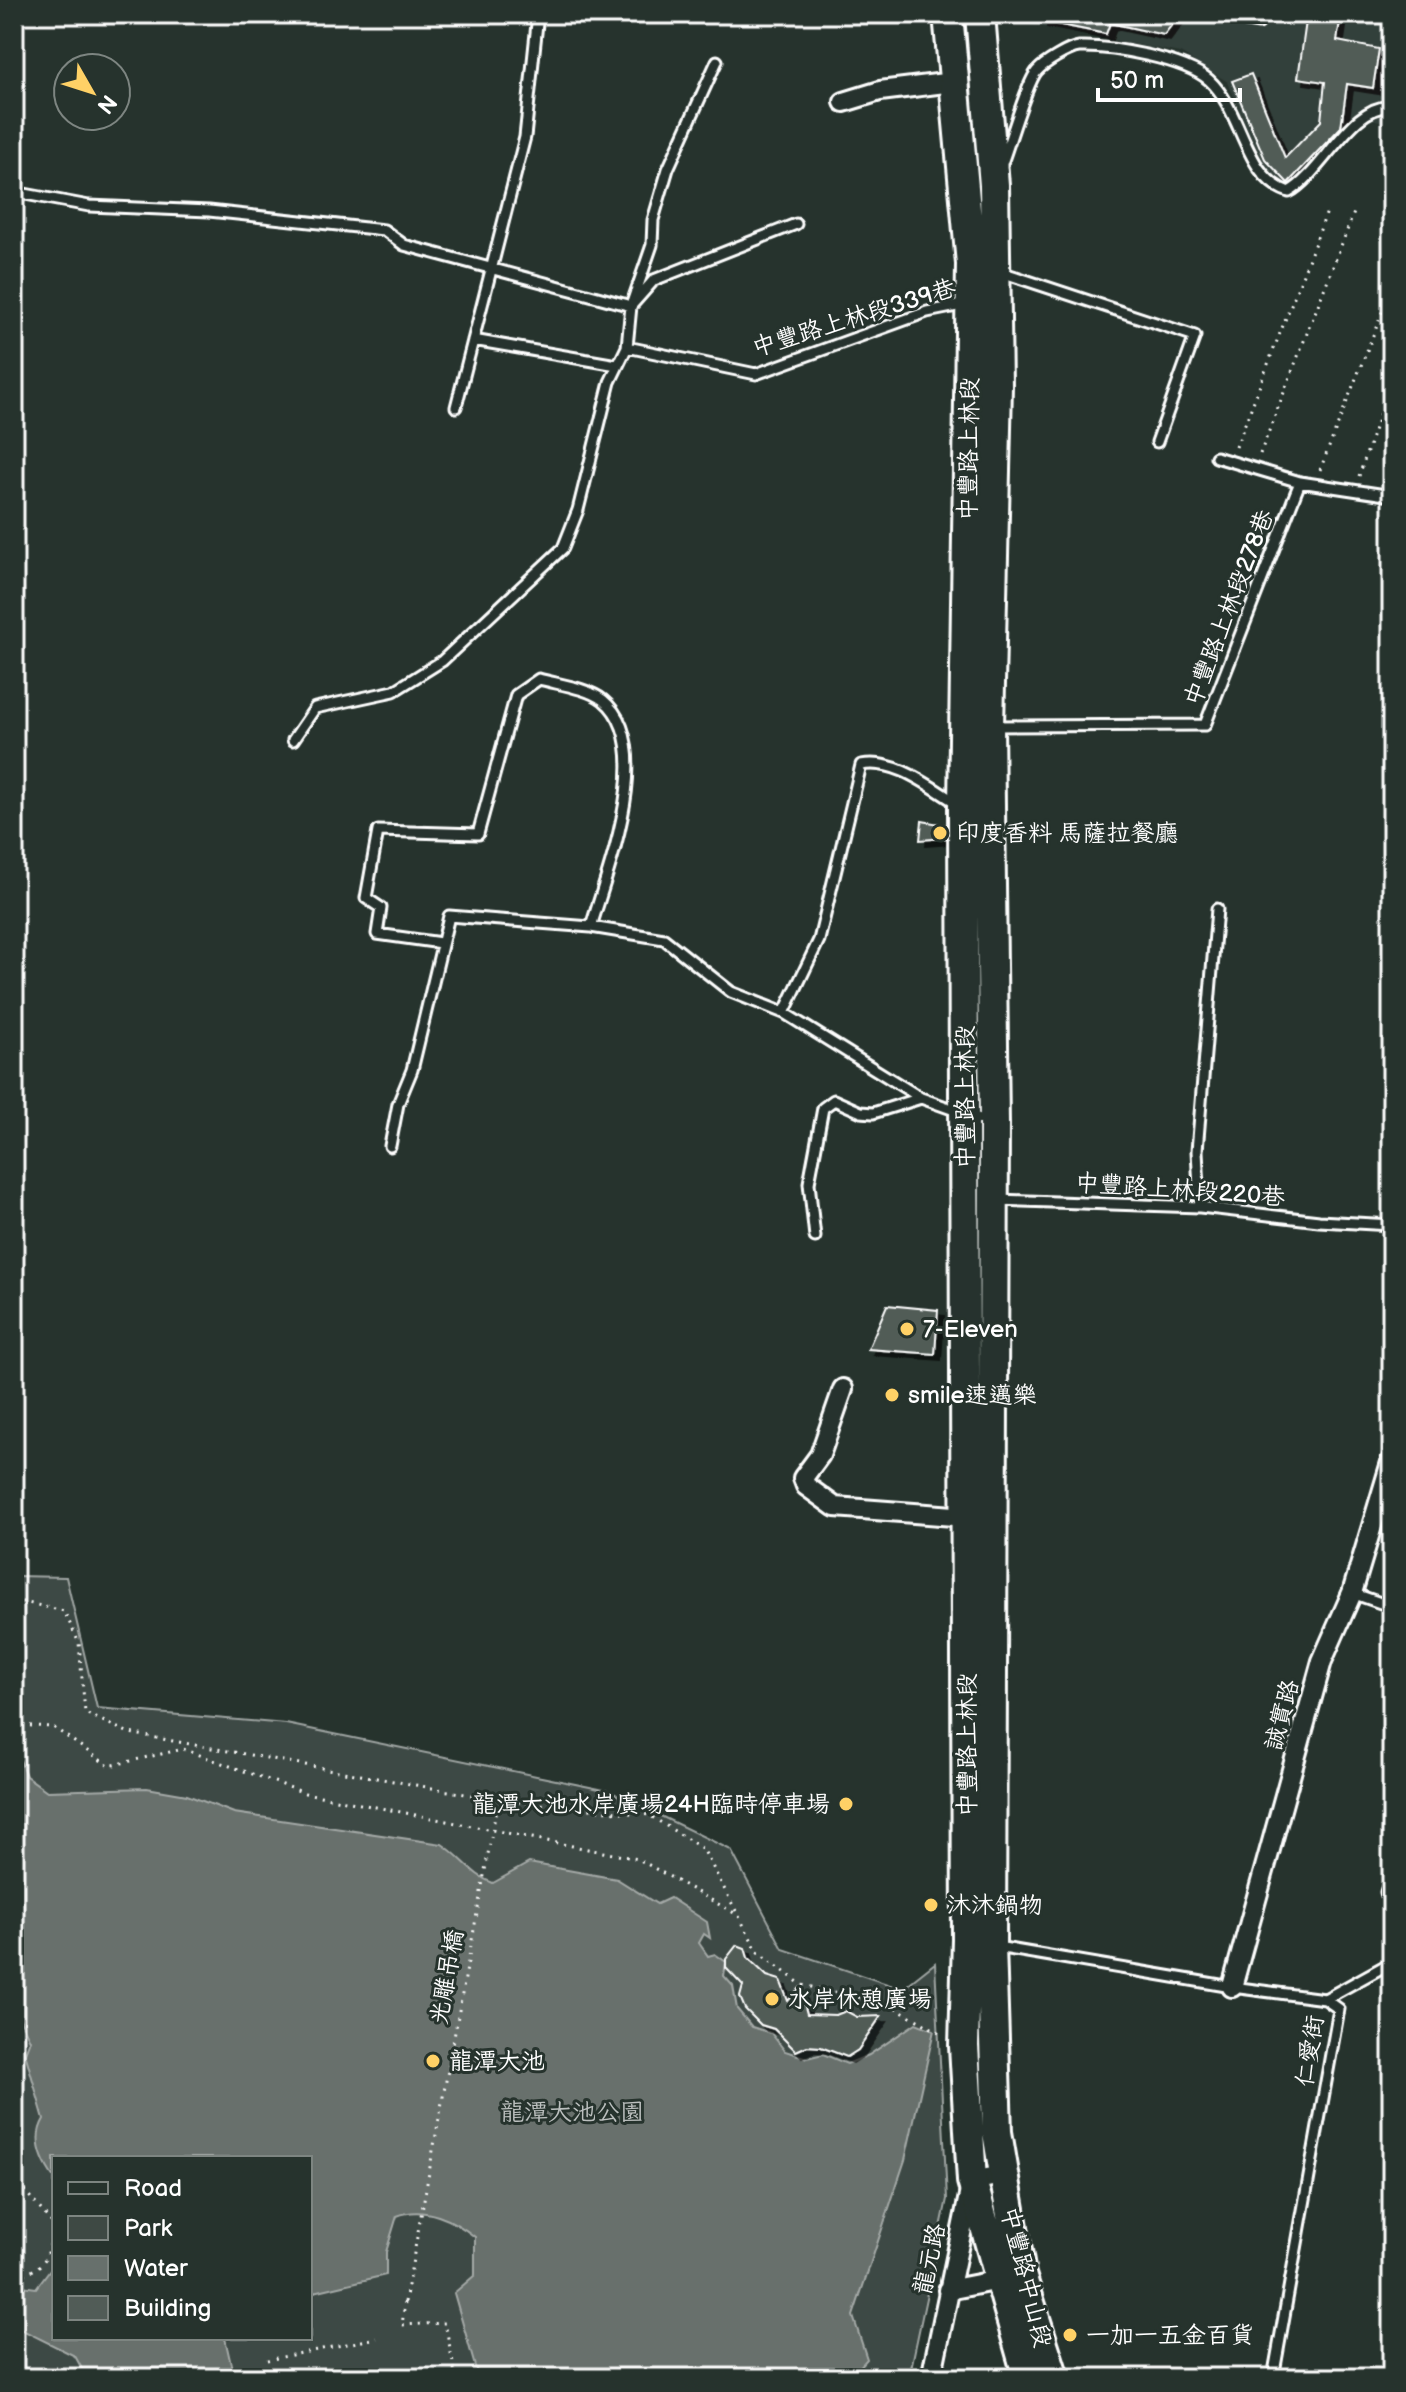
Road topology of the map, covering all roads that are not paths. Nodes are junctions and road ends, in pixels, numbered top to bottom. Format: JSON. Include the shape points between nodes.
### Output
{"nodes":[{"id":1,"x":538,"y":14,"type":"edge"},
{"id":2,"x":948,"y":14,"type":"edge"},
{"id":3,"x":980,"y":14,"type":"edge"},
{"id":4,"x":1234,"y":14,"type":"edge"},
{"id":5,"x":1261,"y":14,"type":"edge"},
{"id":6,"x":717,"y":61,"type":"dead end"},
{"id":7,"x":953,"y":82,"type":"junction"},
{"id":8,"x":844,"y":102,"type":"dead end"},
{"id":9,"x":1392,"y":107,"type":"edge"},
{"id":10,"x":994,"y":185,"type":"junction"},
{"id":11,"x":14,"y":192,"type":"edge"},
{"id":12,"x":796,"y":224,"type":"dead end"},
{"id":13,"x":493,"y":267,"type":"junction"},
{"id":14,"x":982,"y":267,"type":"junction"},
{"id":15,"x":982,"y":304,"type":"junction"},
{"id":16,"x":631,"y":306,"type":"junction"},
{"id":17,"x":473,"y":340,"type":"junction"},
{"id":18,"x":627,"y":347,"type":"junction"},
{"id":19,"x":617,"y":365,"type":"junction"},
{"id":20,"x":456,"y":407,"type":"dead end"},
{"id":21,"x":1157,"y":442,"type":"dead end"},
{"id":22,"x":1216,"y":457,"type":"dead end"},
{"id":23,"x":1300,"y":482,"type":"junction"},
{"id":24,"x":1392,"y":496,"type":"edge"},
{"id":25,"x":989,"y":726,"type":"junction"},
{"id":26,"x":293,"y":740,"type":"dead end"},
{"id":27,"x":963,"y":807,"type":"junction"},
{"id":28,"x":1217,"y":909,"type":"dead end"},
{"id":29,"x":591,"y":927,"type":"junction"},
{"id":30,"x":441,"y":943,"type":"junction"},
{"id":31,"x":784,"y":1013,"type":"junction"},
{"id":32,"x":921,"y":1098,"type":"junction"},
{"id":33,"x":965,"y":1116,"type":"junction"},
{"id":34,"x":994,"y":1124,"type":"junction"},
{"id":35,"x":390,"y":1146,"type":"dead end"},
{"id":36,"x":979,"y":1200,"type":"junction"},
{"id":37,"x":1200,"y":1207,"type":"junction"},
{"id":38,"x":1392,"y":1225,"type":"edge"},
{"id":39,"x":815,"y":1237,"type":"dead end"},
{"id":40,"x":843,"y":1389,"type":"dead end"},
{"id":41,"x":1392,"y":1459,"type":"edge"},
{"id":42,"x":967,"y":1517,"type":"junction"},
{"id":43,"x":1352,"y":1593,"type":"junction"},
{"id":44,"x":1392,"y":1607,"type":"edge"},
{"id":45,"x":1392,"y":1874,"type":"edge"},
{"id":46,"x":1392,"y":1918,"type":"edge"},
{"id":47,"x":979,"y":1942,"type":"junction"},
{"id":48,"x":1392,"y":1962,"type":"edge"},
{"id":49,"x":1232,"y":1987,"type":"junction"},
{"id":50,"x":1325,"y":1999,"type":"junction"},
{"id":51,"x":1002,"y":2175,"type":"junction"},
{"id":52,"x":972,"y":2181,"type":"junction"},
{"id":53,"x":999,"y":2280,"type":"junction"},
{"id":54,"x":948,"y":2290,"type":"junction"},
{"id":55,"x":931,"y":2378,"type":"edge"},
{"id":56,"x":1028,"y":2378,"type":"edge"},
{"id":57,"x":1054,"y":2378,"type":"edge"},
{"id":58,"x":1273,"y":2378,"type":"edge"}],
"edges":[{"from":1,"to":13,"type":"lane","via":[[525,137]]},
{"from":2,"to":7,"type":"main road","name":"中豐路上林段"},
{"from":3,"to":10,"type":"main road","name":"中豐路上林段"},
{"from":4,"to":5,"type":"lane","via":[[1259,23]]},
{"from":6,"to":16,"type":"lane","via":[[668,169],[653,220],[652,245]]},
{"from":7,"to":8,"type":"street","via":[[880,91]]},
{"from":7,"to":14,"type":"main road","name":"中豐路上林段"},
{"from":9,"to":10,"type":"lane","via":[[1363,113],[1304,184],[1289,192],[1275,187],[1257,165],[1234,116],[1208,79],[1152,54],[1076,47],[1036,71]]},
{"from":10,"to":14,"type":"main road","name":"中豐路上林段"},
{"from":11,"to":13,"type":"lane","via":[[89,206],[209,211],[384,230],[404,245]]},
{"from":12,"to":16,"type":"lane","via":[[654,280]]},
{"from":13,"to":16,"type":"lane"},
{"from":13,"to":17,"type":"lane"},
{"from":14,"to":15,"type":"main road","name":"中豐路上林段"},
{"from":14,"to":21,"type":"lane","via":[[1195,336]]},
{"from":15,"to":18,"type":"lane","name":"中豐路上林段339巷","via":[[927,312],[756,374]]},
{"from":15,"to":25,"type":"main road","name":"中豐路上林段","via":[[997,386]]},
{"from":15,"to":27,"type":"main road","name":"中豐路上林段"},
{"from":16,"to":18,"type":"lane"},
{"from":17,"to":19,"type":"lane"},
{"from":17,"to":20,"type":"lane"},
{"from":18,"to":19,"type":"lane"},
{"from":19,"to":26,"type":"lane","via":[[563,548],[442,661],[394,691],[315,708]]},
{"from":22,"to":23,"type":"lane"},
{"from":23,"to":24,"type":"lane"},
{"from":23,"to":25,"type":"lane","name":"中豐路上林段278巷","via":[[1205,725]]},
{"from":25,"to":34,"type":"main road","name":"中豐路上林段"},
{"from":27,"to":31,"type":"lane","via":[[909,774],[873,762],[861,765],[819,940]]},
{"from":27,"to":33,"type":"main road","name":"中豐路上林段"},
{"from":28,"to":37,"type":"lane","via":[[1197,1151]]},
{"from":29,"to":30,"type":"lane","via":[[449,916]]},
{"from":29,"to":30,"type":"lane","via":[[629,794],[628,757],[617,715],[601,698],[539,679],[516,695],[478,834],[378,831],[366,898],[381,908],[377,934]]},
{"from":29,"to":31,"type":"lane","via":[[664,939],[731,992]]},
{"from":30,"to":35,"type":"lane"},
{"from":31,"to":32,"type":"lane"},
{"from":32,"to":33,"type":"lane"},
{"from":32,"to":39,"type":"lane","via":[[873,1113],[834,1100],[823,1108],[809,1183]]},
{"from":33,"to":34,"type":"lane"},
{"from":33,"to":36,"type":"main road","name":"中豐路上林段"},
{"from":34,"to":36,"type":"main road","name":"中豐路上林段"},
{"from":36,"to":37,"type":"lane","name":"中豐路上林段220巷"},
{"from":36,"to":42,"type":"main road","name":"中豐路上林段"},
{"from":36,"to":47,"type":"main road","name":"中豐路上林段"},
{"from":37,"to":38,"type":"lane","name":"中豐路上林段220巷"},
{"from":40,"to":42,"type":"street","via":[[820,1455],[803,1478],[806,1486],[835,1507]]},
{"from":41,"to":43,"type":"street","name":"誠實路"},
{"from":42,"to":47,"type":"main road","name":"中豐路上林段"},
{"from":43,"to":44,"type":"lane"},
{"from":43,"to":49,"type":"street","name":"誠實路","via":[[1322,1661]]},
{"from":45,"to":46,"type":"lane","via":[[1386,1892]]},
{"from":47,"to":49,"type":"lane","name":"仁愛街"},
{"from":47,"to":51,"type":"main road","name":"中豐路上林段"},
{"from":47,"to":52,"type":"main road","name":"中豐路上林段","via":[[964,2046]]},
{"from":48,"to":50,"type":"lane"},
{"from":49,"to":50,"type":"lane","name":"仁愛街"},
{"from":50,"to":58,"type":"lane","name":"仁愛街","via":[[1339,2009]]},
{"from":51,"to":52,"type":"street"},
{"from":51,"to":57,"type":"main road","name":"中豐路中山段","via":[[1021,2275]]},
{"from":52,"to":53,"type":"main road","name":"中豐路中山段"},
{"from":52,"to":54,"type":"street","name":"龍元路"},
{"from":53,"to":54,"type":"street"},
{"from":53,"to":56,"type":"main road","name":"中豐路中山段"},
{"from":54,"to":55,"type":"street","name":"龍元路"}]}
